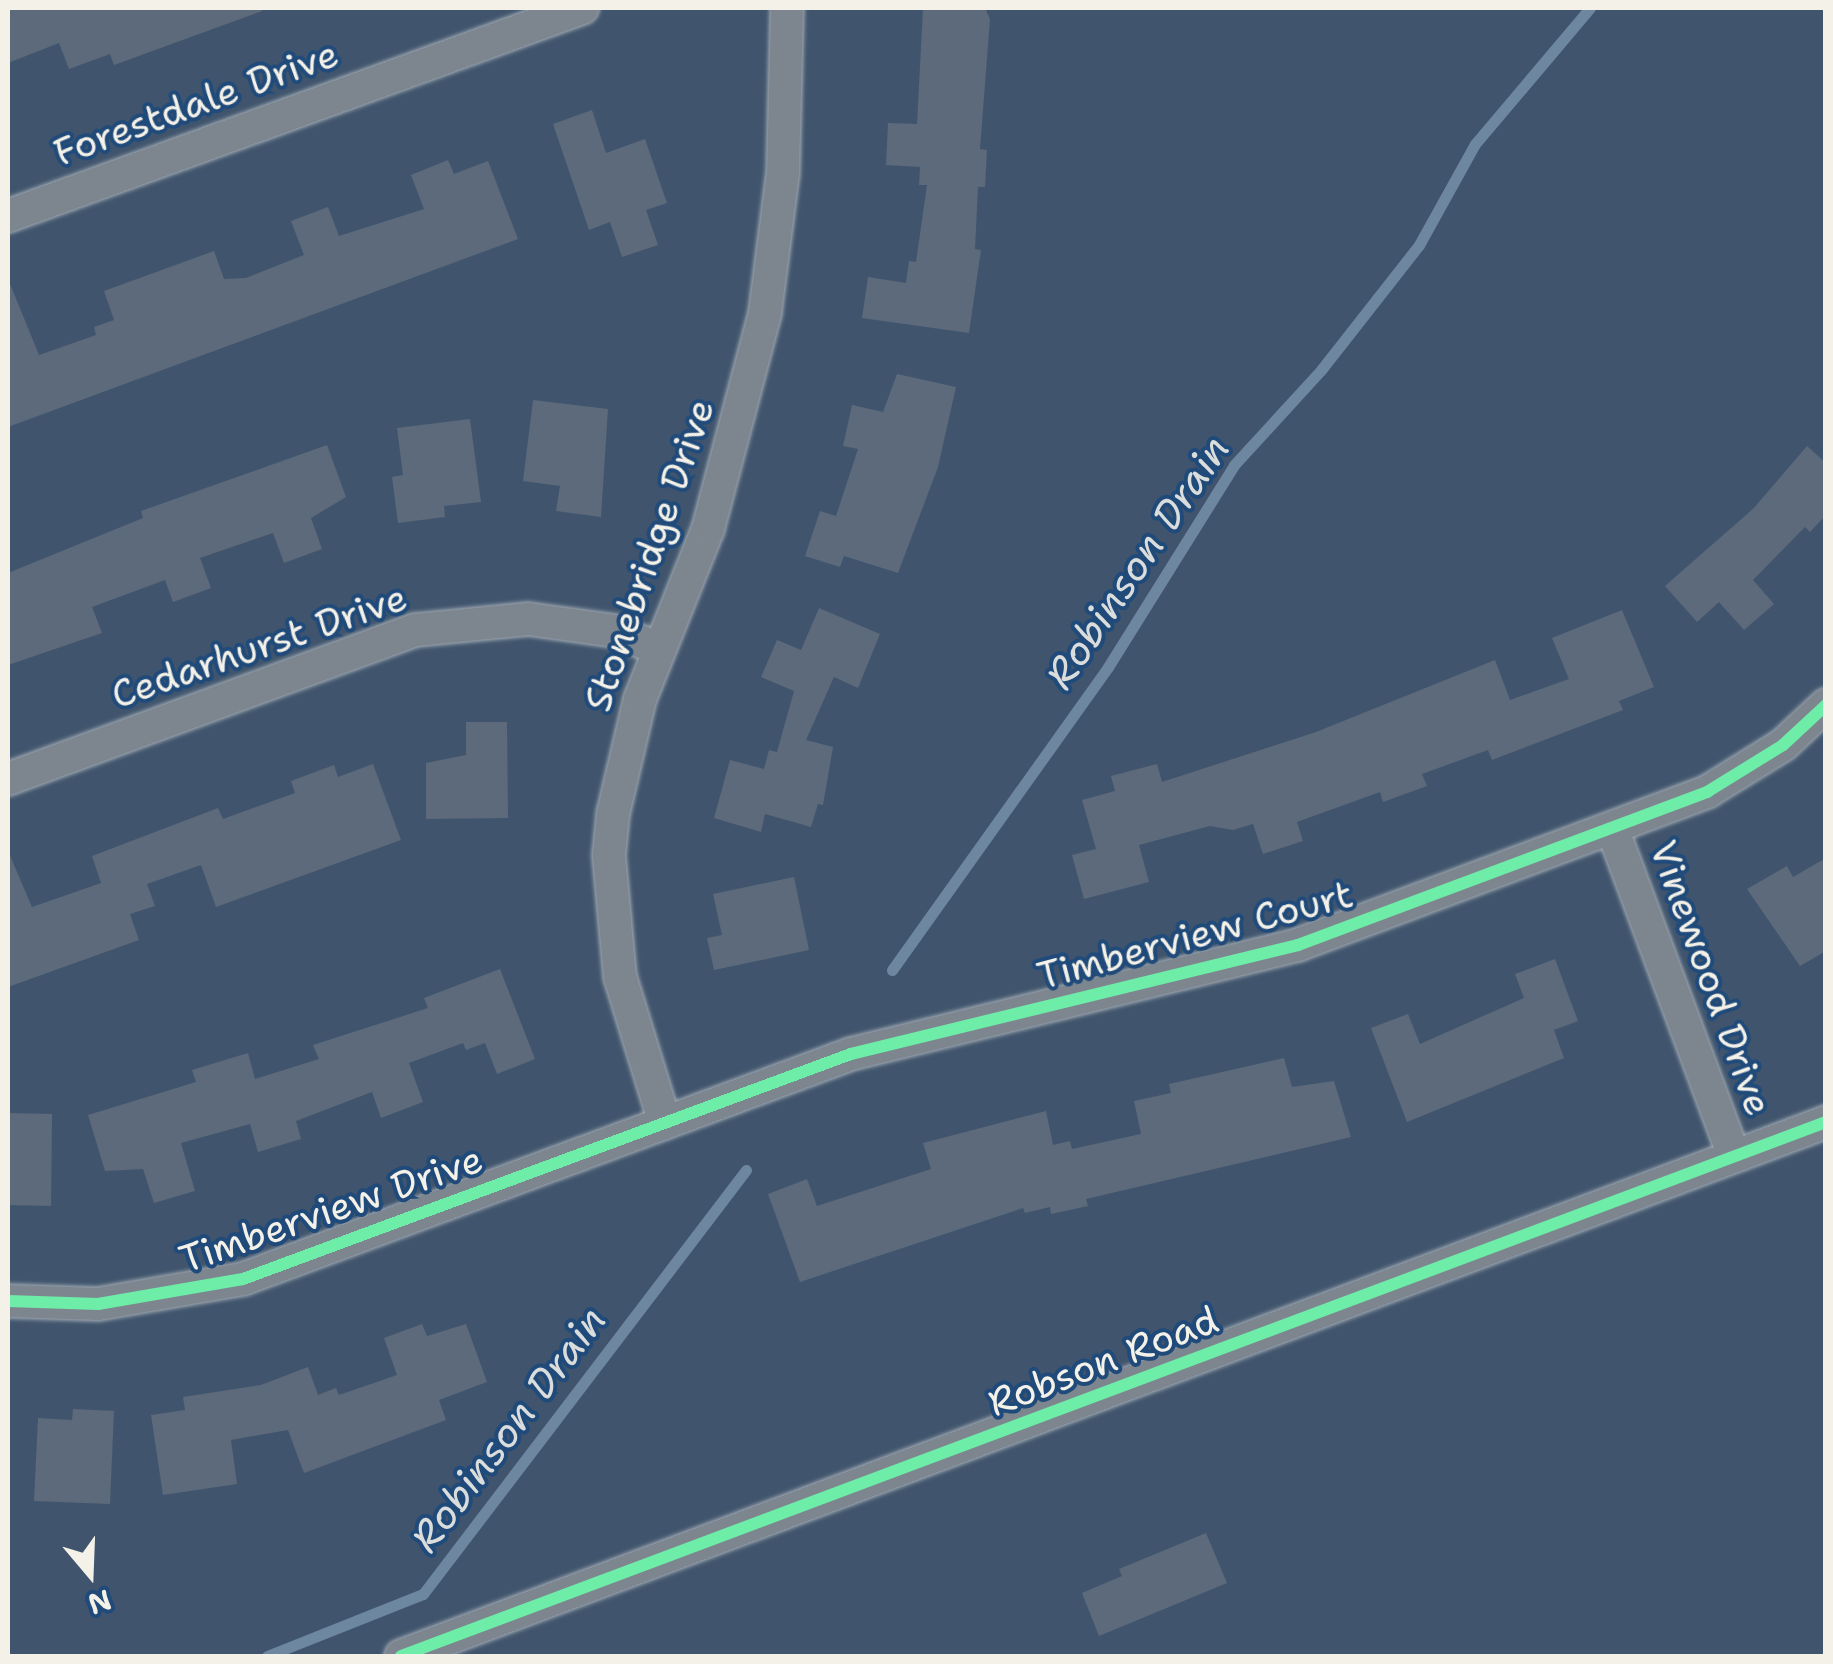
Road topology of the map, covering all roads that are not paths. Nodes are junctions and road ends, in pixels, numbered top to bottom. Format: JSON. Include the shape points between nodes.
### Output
{"nodes":[{"id":1,"x":582,"y":8,"type":"edge"},
{"id":2,"x":787,"y":8,"type":"edge"},
{"id":3,"x":8,"y":216,"type":"edge"},
{"id":4,"x":660,"y":649,"type":"junction"},
{"id":5,"x":1826,"y":705,"type":"edge"},
{"id":6,"x":8,"y":779,"type":"edge"},
{"id":7,"x":1612,"y":828,"type":"junction"},
{"id":8,"x":1826,"y":1122,"type":"edge"},
{"id":9,"x":665,"y":1123,"type":"junction"},
{"id":10,"x":1734,"y":1156,"type":"junction"},
{"id":11,"x":8,"y":1301,"type":"edge"},
{"id":12,"x":402,"y":1656,"type":"edge"}],
"edges":[{"from":1,"to":3,"type":"street","name":"Forestdale Drive"},
{"from":2,"to":4,"type":"street","name":"Stonebridge Drive","via":[[783,173],[765,313],[708,529]]},
{"from":4,"to":6,"type":"street","name":"Cedarhurst Drive","via":[[614,631],[528,619],[416,630]]},
{"from":4,"to":9,"type":"street","name":"Stonebridge Drive","via":[[624,753],[609,855],[620,977]]},
{"from":5,"to":7,"type":"street","name":"Timberview Court","via":[[1735,777]]},
{"from":7,"to":9,"type":"street","name":"Timberview Court","via":[[1298,945],[866,1050]]},
{"from":7,"to":10,"type":"street","name":"Vinewood Drive"},
{"from":8,"to":10,"type":"street","name":"Robson Road"},
{"from":9,"to":11,"type":"street","name":"Timberview Drive","via":[[242,1279],[98,1304]]},
{"from":10,"to":12,"type":"street","name":"Robson Road"}]}
